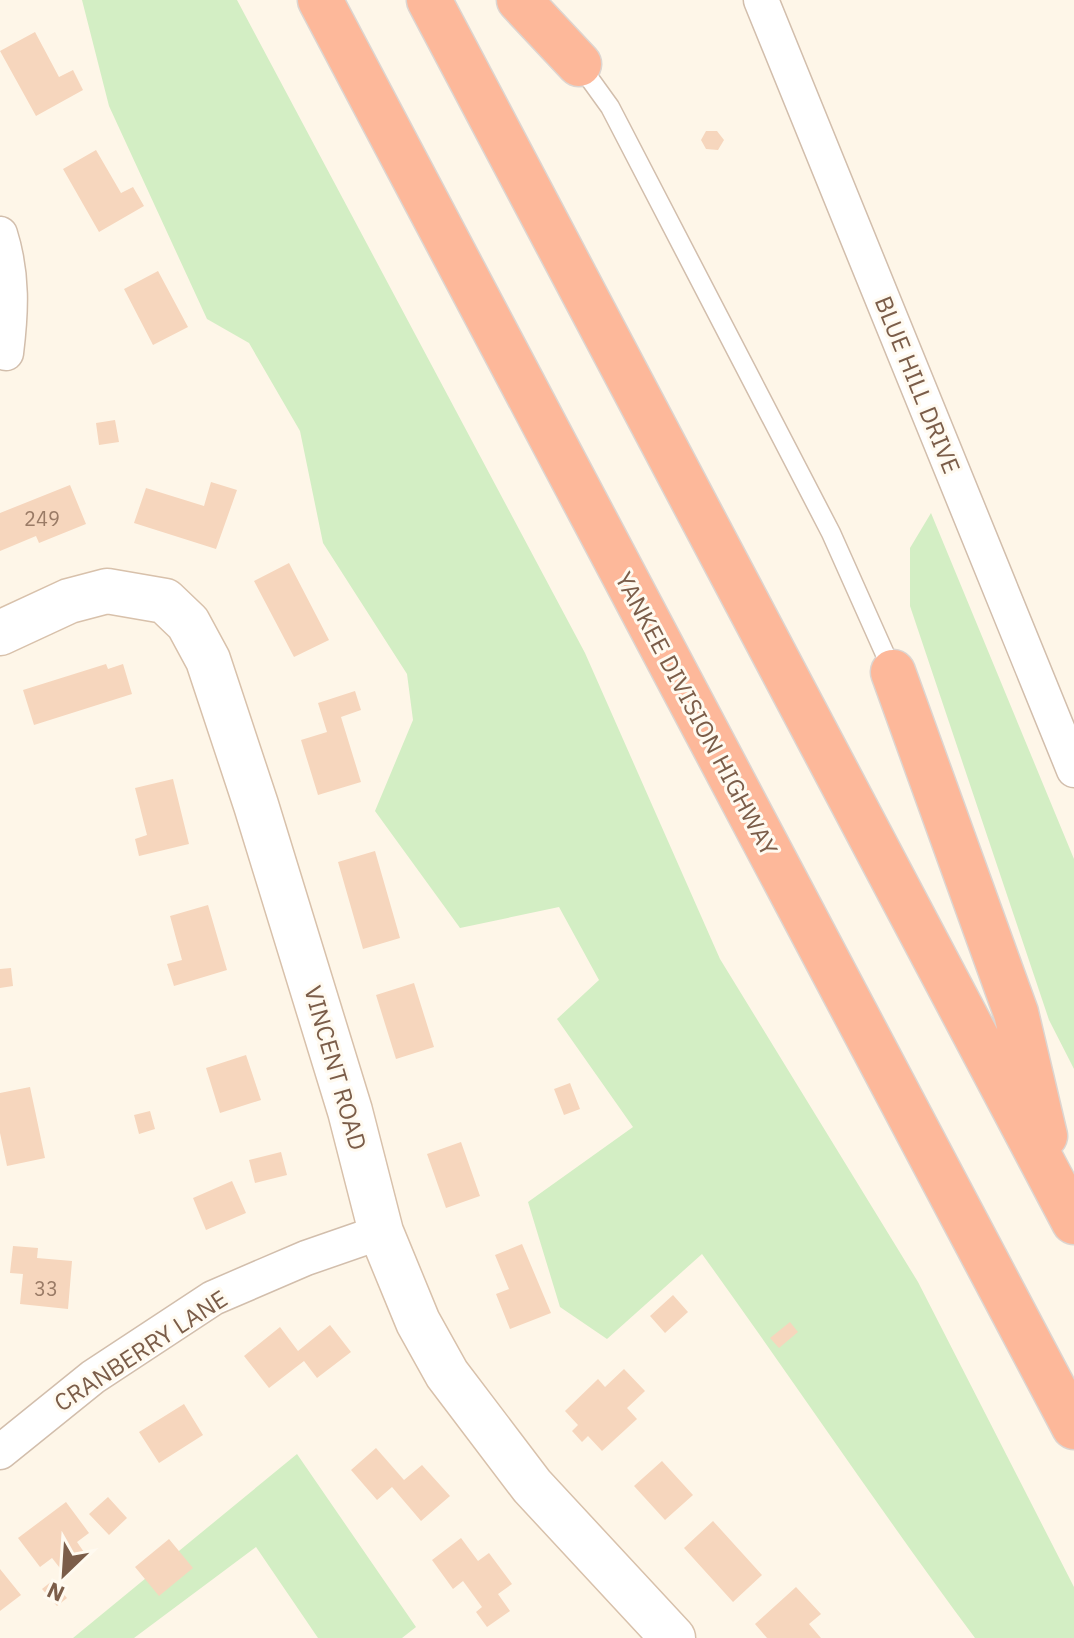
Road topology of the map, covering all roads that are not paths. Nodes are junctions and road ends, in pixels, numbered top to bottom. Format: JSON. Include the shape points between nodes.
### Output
{"nodes":[{"id":1,"x":320,"y":0,"type":"edge"},
{"id":2,"x":429,"y":0,"type":"edge"},
{"id":3,"x":519,"y":0,"type":"edge"},
{"id":4,"x":761,"y":0,"type":"edge"},
{"id":5,"x":579,"y":64,"type":"joint"},
{"id":6,"x":0,"y":234,"type":"edge"},
{"id":7,"x":6,"y":353,"type":"dead end"},
{"id":8,"x":0,"y":633,"type":"edge"},
{"id":9,"x":893,"y":672,"type":"joint"},
{"id":10,"x":1074,"y":770,"type":"edge"},
{"id":11,"x":1067,"y":1210,"type":"edge"},
{"id":12,"x":381,"y":1232,"type":"junction"},
{"id":13,"x":1074,"y":1427,"type":"edge"},
{"id":14,"x":3,"y":1437,"type":"edge"},
{"id":15,"x":673,"y":1638,"type":"edge"}],
"edges":[{"from":1,"to":13,"type":"highway","name":"YANKEE DIVISION HIGHWAY"},
{"from":2,"to":11,"type":"highway"},
{"from":3,"to":5,"type":"highway"},
{"from":4,"to":10,"type":"street","name":"BLUE HILL DRIVE"},
{"from":5,"to":9,"type":"lane","via":[[610,107],[831,533]]},
{"from":6,"to":7,"type":"street","via":[[9,260],[12,307]]},
{"from":8,"to":12,"type":"street","name":"VINCENT ROAD","via":[[69,601],[107,591],[165,601],[188,623],[208,660],[256,805],[350,1111]]},
{"from":9,"to":11,"type":"highway","via":[[1016,1013]]},
{"from":12,"to":14,"type":"street","name":"CRANBERRY LANE","via":[[213,1298]]},
{"from":12,"to":15,"type":"street","name":"VINCENT ROAD","via":[[418,1322],[482,1424],[608,1572]]}]}
